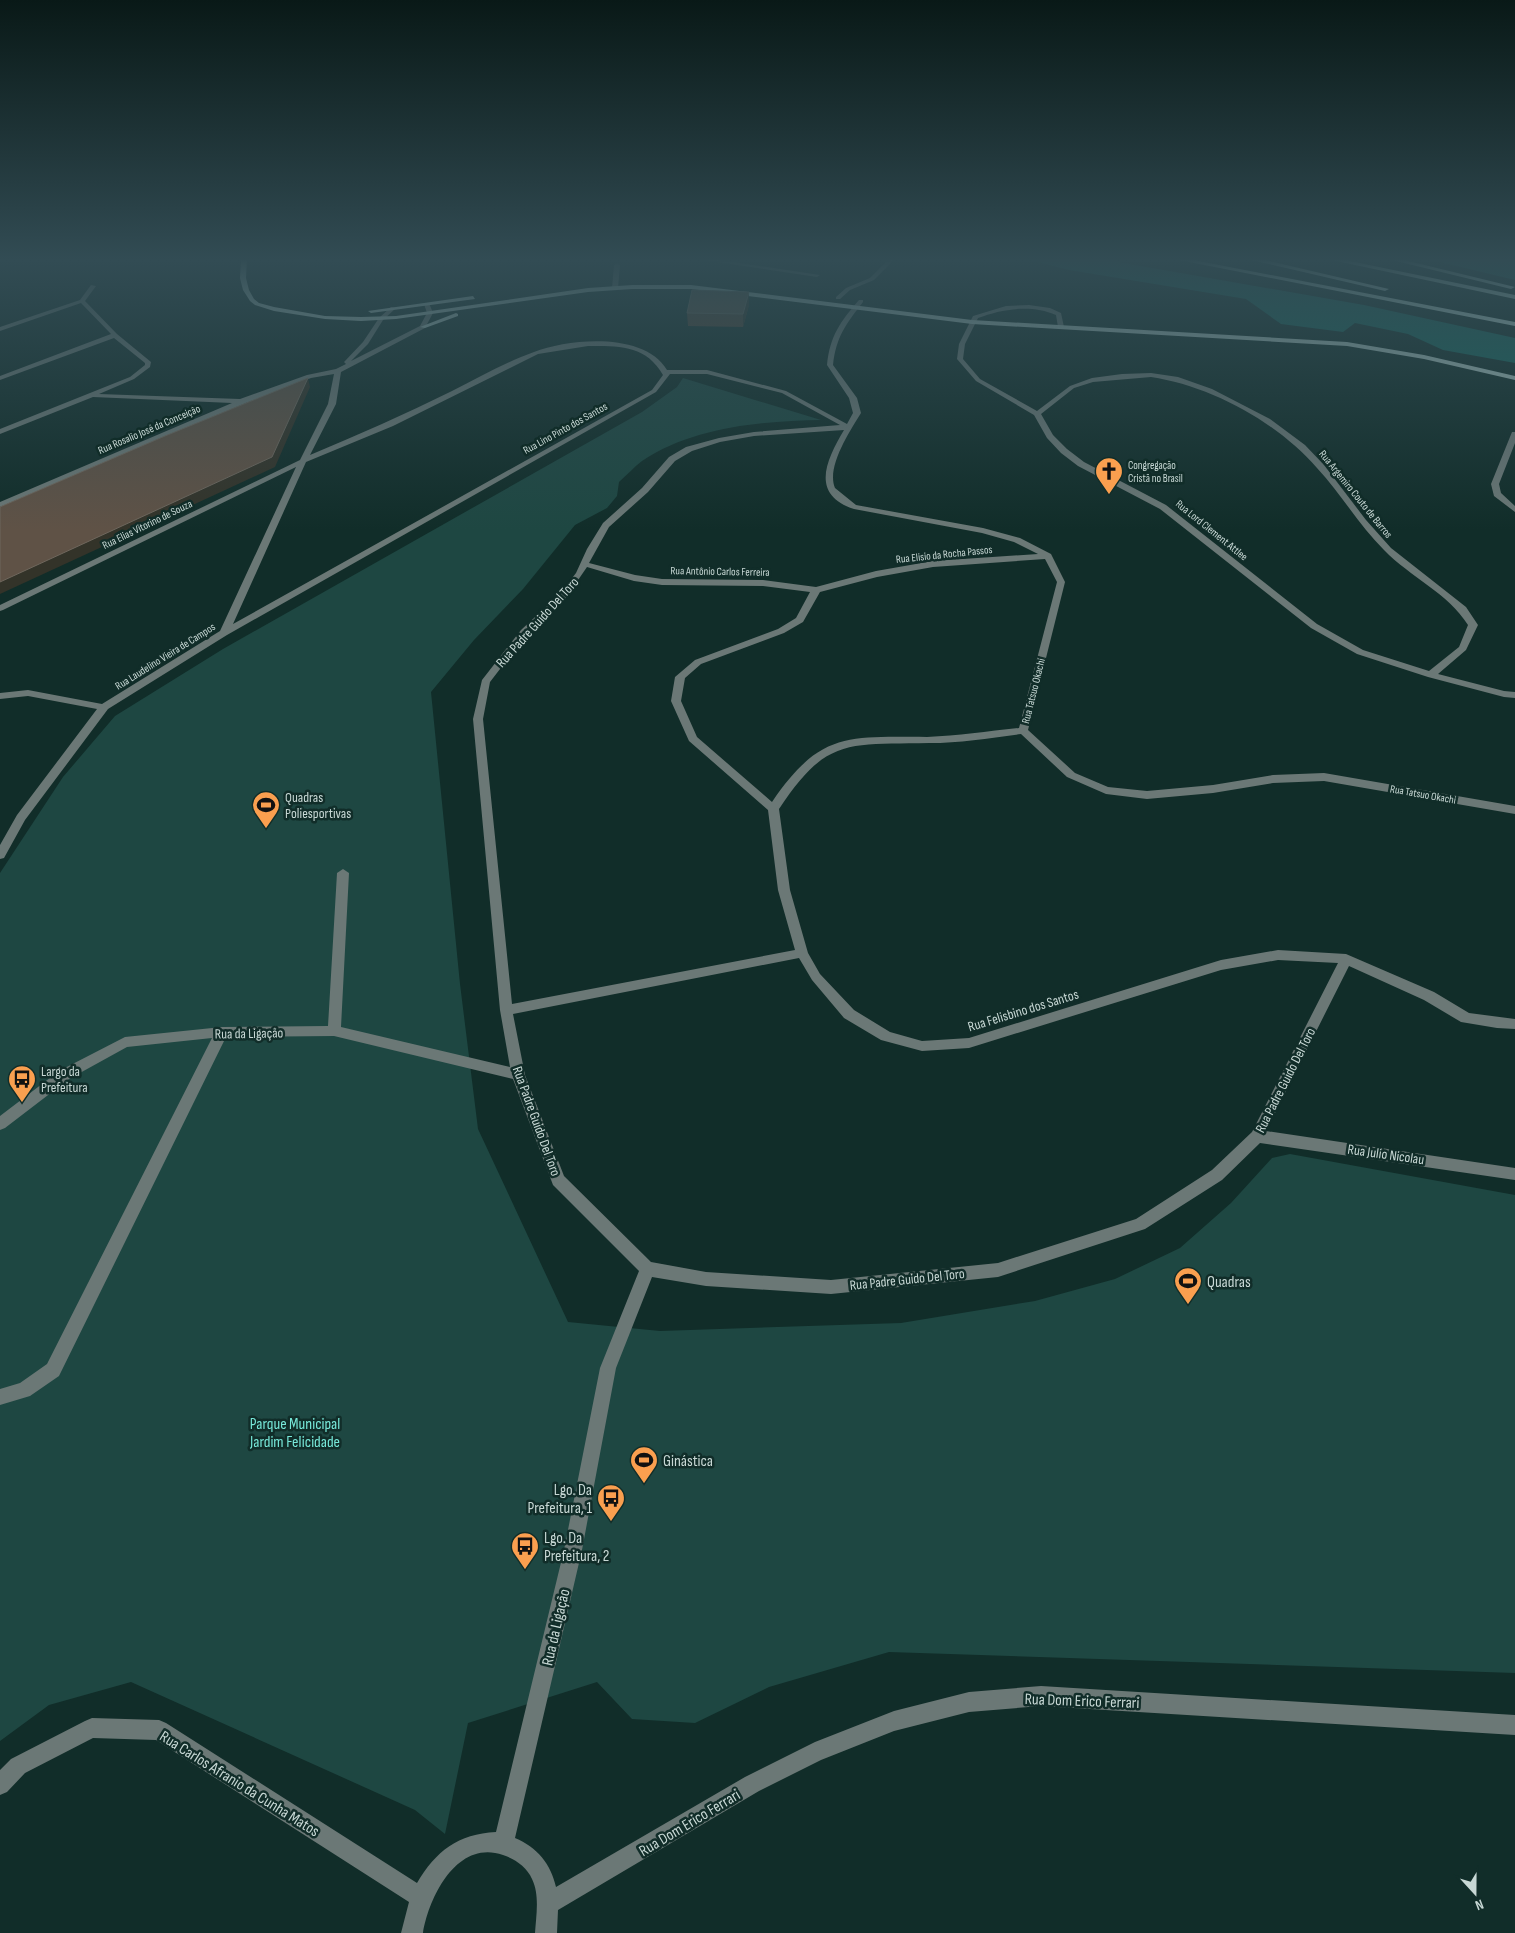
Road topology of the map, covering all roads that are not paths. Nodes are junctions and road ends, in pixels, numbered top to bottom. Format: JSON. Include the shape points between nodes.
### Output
{"nodes":[{"id":1,"x":77,"y":349,"type":"edge"},
{"id":2,"x":132,"y":349,"type":"edge"},
{"id":3,"x":360,"y":349,"type":"edge"},
{"id":4,"x":380,"y":349,"type":"edge"},
{"id":5,"x":549,"y":349,"type":"edge"},
{"id":6,"x":635,"y":349,"type":"edge"},
{"id":7,"x":832,"y":349,"type":"edge"},
{"id":8,"x":961,"y":349,"type":"edge"},
{"id":9,"x":1378,"y":349,"type":"edge"},
{"id":10,"x":1412,"y":349,"type":"edge"},
{"id":11,"x":338,"y":371,"type":"junction"},
{"id":12,"x":666,"y":372,"type":"junction"},
{"id":13,"x":1515,"y":372,"type":"edge"},
{"id":14,"x":0,"y":378,"type":"edge"},
{"id":15,"x":1515,"y":378,"type":"edge"},
{"id":16,"x":91,"y":396,"type":"junction"},
{"id":17,"x":243,"y":401,"type":"junction"},
{"id":18,"x":1037,"y":414,"type":"junction"},
{"id":19,"x":848,"y":427,"type":"junction"},
{"id":20,"x":0,"y":432,"type":"edge"},
{"id":21,"x":1515,"y":434,"type":"edge"},
{"id":22,"x":303,"y":461,"type":"junction"},
{"id":23,"x":0,"y":505,"type":"edge"},
{"id":24,"x":1515,"y":510,"type":"edge"},
{"id":25,"x":1048,"y":556,"type":"junction"},
{"id":26,"x":585,"y":564,"type":"junction"},
{"id":27,"x":816,"y":590,"type":"junction"},
{"id":28,"x":0,"y":608,"type":"edge"},
{"id":29,"x":224,"y":633,"type":"junction"},
{"id":30,"x":1431,"y":676,"type":"junction"},
{"id":31,"x":1515,"y":695,"type":"edge"},
{"id":32,"x":0,"y":696,"type":"edge"},
{"id":33,"x":104,"y":707,"type":"junction"},
{"id":34,"x":1023,"y":731,"type":"junction"},
{"id":35,"x":773,"y":809,"type":"junction"},
{"id":36,"x":1515,"y":810,"type":"edge"},
{"id":37,"x":0,"y":855,"type":"edge"},
{"id":38,"x":343,"y":873,"type":"dead end"},
{"id":39,"x":802,"y":953,"type":"junction"},
{"id":40,"x":1346,"y":959,"type":"junction"},
{"id":41,"x":506,"y":1010,"type":"junction"},
{"id":42,"x":1515,"y":1024,"type":"edge"},
{"id":43,"x":334,"y":1031,"type":"junction"},
{"id":44,"x":222,"y":1032,"type":"junction"},
{"id":45,"x":518,"y":1075,"type":"junction"},
{"id":46,"x":0,"y":1124,"type":"edge"},
{"id":47,"x":1257,"y":1136,"type":"junction"},
{"id":48,"x":1515,"y":1174,"type":"edge"},
{"id":49,"x":647,"y":1269,"type":"junction"},
{"id":50,"x":0,"y":1397,"type":"edge"},
{"id":51,"x":1515,"y":1725,"type":"edge"},
{"id":52,"x":0,"y":1785,"type":"edge"},
{"id":53,"x":504,"y":1842,"type":"junction"},
{"id":54,"x":420,"y":1897,"type":"junction"},
{"id":55,"x":547,"y":1904,"type":"junction"},
{"id":56,"x":412,"y":1933,"type":"edge"},
{"id":57,"x":546,"y":1933,"type":"edge"}],
"edges":[{"from":1,"to":14,"type":"street"},
{"from":2,"to":16,"type":"street","via":[[148,362],[148,366],[132,378]]},
{"from":3,"to":11,"type":"street"},
{"from":4,"to":11,"type":"street","name":"Rua Rosalio José da Conceição"},
{"from":5,"to":22,"type":"street"},
{"from":6,"to":12,"type":"street","via":[[651,354],[664,365]]},
{"from":7,"to":19,"type":"street","via":[[830,365],[852,398],[856,413]]},
{"from":8,"to":18,"type":"street","name":"Rua Lord Clement Attlee","via":[[960,359],[978,380]]},
{"from":9,"to":15,"type":"main road"},
{"from":10,"to":13,"type":"main road"},
{"from":11,"to":17,"type":"street","name":"Rua Rosalio José da Conceição","via":[[309,376]]},
{"from":11,"to":22,"type":"street","name":"Rua Laudelino Vieira de Campos","via":[[332,404]]},
{"from":12,"to":19,"type":"street","via":[[707,372],[784,392]]},
{"from":12,"to":29,"type":"street","name":"Rua Lino Pinto dos Santos","via":[[654,391]]},
{"from":16,"to":17,"type":"street"},
{"from":16,"to":20,"type":"street"},
{"from":17,"to":23,"type":"street","name":"Rua Rosalio José da Conceição"},
{"from":18,"to":30,"type":"street","name":"Rua Lord Clement Attlee","via":[[1064,451],[1163,507],[1314,626],[1360,652]]},
{"from":18,"to":30,"type":"street","name":"Rua Argemiro Couto de Barros","via":[[1072,387],[1092,380],[1151,375],[1210,390],[1267,421],[1302,447],[1321,467],[1388,550],[1463,608],[1473,625],[1463,648]]},
{"from":19,"to":25,"type":"street","via":[[828,472],[829,485],[838,497],[854,507],[1017,540]]},
{"from":19,"to":26,"type":"street","name":"Rua Padre Guido Del Toro","via":[[754,434],[689,449],[672,459],[606,525]]},
{"from":21,"to":24,"type":"street","via":[[1495,484],[1497,494]]},
{"from":22,"to":28,"type":"street","name":"Rua Elias Vitorino de Souza"},
{"from":22,"to":29,"type":"street","name":"Rua Laudelino Vieira de Campos"},
{"from":25,"to":27,"type":"street","name":"Rua Elisio da Rocha Passos","via":[[933,564],[876,574]]},
{"from":25,"to":34,"type":"street","name":"Rua Tatsuo Okachi","via":[[1061,582]]},
{"from":26,"to":27,"type":"street","name":"Rua Antônio Carlos Ferreira","via":[[662,582],[764,583]]},
{"from":26,"to":41,"type":"street","name":"Rua Padre Guido Del Toro","via":[[562,597],[524,632],[485,682],[478,718]]},
{"from":27,"to":35,"type":"street","via":[[800,620],[781,631],[698,662],[680,677],[676,701],[693,738]]},
{"from":29,"to":33,"type":"street","name":"Rua Laudelino Vieira de Campos"},
{"from":30,"to":31,"type":"street","name":"Rua Lord Clement Attlee"},
{"from":32,"to":33,"type":"street","via":[[28,693]]},
{"from":33,"to":37,"type":"street","name":"Rua Laudelino Vieira de Campos","via":[[21,818]]},
{"from":34,"to":35,"type":"street","via":[[844,745],[822,754],[794,778]]},
{"from":34,"to":36,"type":"street","name":"Rua Tatsuo Okachi","via":[[1071,775],[1106,790],[1147,795],[1273,779],[1324,777]]},
{"from":35,"to":39,"type":"street","name":"Rua Felisbino dos Santos","via":[[784,890]]},
{"from":38,"to":43,"type":"street"},
{"from":39,"to":40,"type":"street","name":"Rua Felisbino dos Santos","via":[[816,977],[849,1014],[886,1036],[922,1046],[969,1043],[1221,965],[1278,955]]},
{"from":39,"to":41,"type":"street"},
{"from":40,"to":42,"type":"street","name":"Rua Felisbino dos Santos","via":[[1429,996],[1466,1018]]},
{"from":40,"to":47,"type":"street","name":"Rua Padre Guido Del Toro"},
{"from":41,"to":45,"type":"street","name":"Rua Padre Guido Del Toro"},
{"from":43,"to":44,"type":"street","name":"Rua da Ligação"},
{"from":43,"to":45,"type":"street","name":"Rua da Ligação"},
{"from":44,"to":46,"type":"street","name":"Rua da Ligação","via":[[125,1042],[64,1075]]},
{"from":44,"to":50,"type":"street","via":[[53,1370],[24,1390]]},
{"from":45,"to":49,"type":"street","name":"Rua Padre Guido Del Toro","via":[[558,1180]]},
{"from":47,"to":48,"type":"street","name":"Rua Julio Nicolau"},
{"from":47,"to":49,"type":"street","name":"Rua Padre Guido Del Toro","via":[[1217,1175],[1140,1224],[998,1270],[831,1287],[706,1279]]},
{"from":49,"to":53,"type":"street","name":"Rua da Ligação","via":[[608,1368],[574,1550]]},
{"from":51,"to":55,"type":"street","name":"Rua Dom Erico Ferrari","via":[[1041,1696],[969,1702],[894,1721],[815,1752],[752,1784]]},
{"from":52,"to":54,"type":"street","name":"Rua Carlos Afranio da Cunha Matos","via":[[18,1766],[92,1728],[159,1730]]},
{"from":53,"to":54,"type":"street","via":[[478,1843],[449,1857]]},
{"from":53,"to":55,"type":"street","via":[[528,1855],[542,1876]]},
{"from":54,"to":56,"type":"street"},
{"from":55,"to":57,"type":"street"}]}
